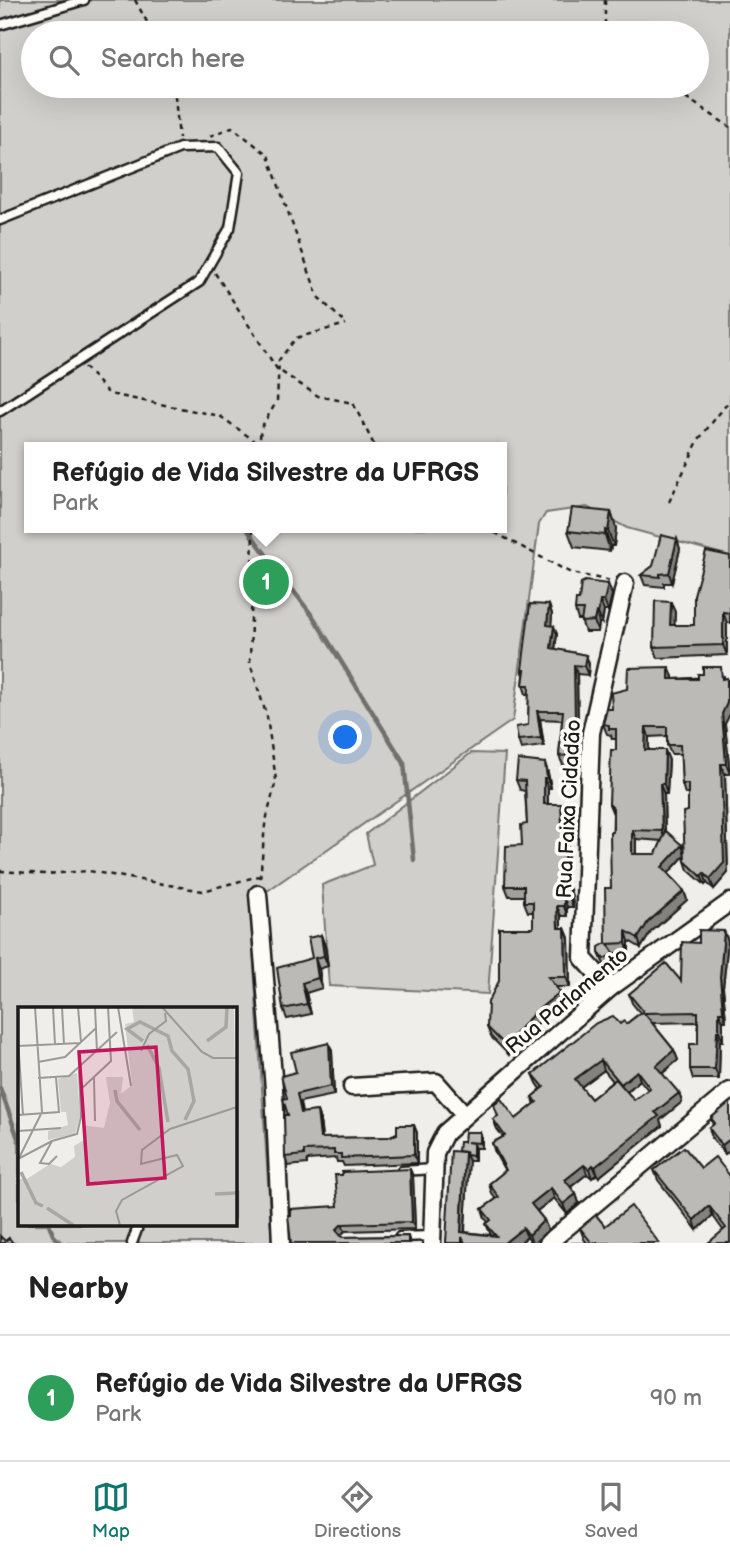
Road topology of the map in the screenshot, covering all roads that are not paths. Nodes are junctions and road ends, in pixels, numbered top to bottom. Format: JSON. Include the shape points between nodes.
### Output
{"nodes":[{"id":1,"x":84,"y":0,"type":"edge"},
{"id":2,"x":0,"y":25,"type":"edge"},
{"id":3,"x":0,"y":219,"type":"edge"},
{"id":4,"x":0,"y":411,"type":"edge"},
{"id":5,"x":625,"y":583,"type":"road end"},
{"id":6,"x":258,"y":894,"type":"road end"},
{"id":7,"x":730,"y":902,"type":"edge"},
{"id":8,"x":610,"y":988,"type":"junction"},
{"id":9,"x":352,"y":1087,"type":"dead end"},
{"id":10,"x":730,"y":1091,"type":"edge"},
{"id":11,"x":466,"y":1115,"type":"junction"},
{"id":12,"x":435,"y":1169,"type":"junction"},
{"id":13,"x":396,"y":1171,"type":"edge"},
{"id":14,"x":138,"y":1226,"type":"edge"},
{"id":15,"x":395,"y":1237,"type":"edge"},
{"id":16,"x":432,"y":1240,"type":"edge"},
{"id":17,"x":555,"y":1240,"type":"edge"},
{"id":18,"x":132,"y":1243,"type":"edge"},
{"id":19,"x":281,"y":1243,"type":"edge"}],
"edges":[{"from":1,"to":2,"type":"lane"},
{"from":3,"to":4,"type":"lane","via":[[180,148],[218,147],[239,173],[230,228],[199,282]]},
{"from":5,"to":8,"type":"street","name":"Rua Faixa Cidadão","via":[[591,733],[583,958]]},
{"from":6,"to":19,"type":"street"},
{"from":7,"to":8,"type":"street","name":"Rua Parlamento"},
{"from":8,"to":11,"type":"street","name":"Rua Parlamento"},
{"from":9,"to":11,"type":"street","via":[[436,1082]]},
{"from":10,"to":17,"type":"street"},
{"from":11,"to":12,"type":"street","name":"Rua Parlamento","via":[[438,1142]]},
{"from":12,"to":13,"type":"lane"},
{"from":12,"to":16,"type":"street"},
{"from":14,"to":18,"type":"lane"},
{"from":15,"to":16,"type":"lane"}]}
